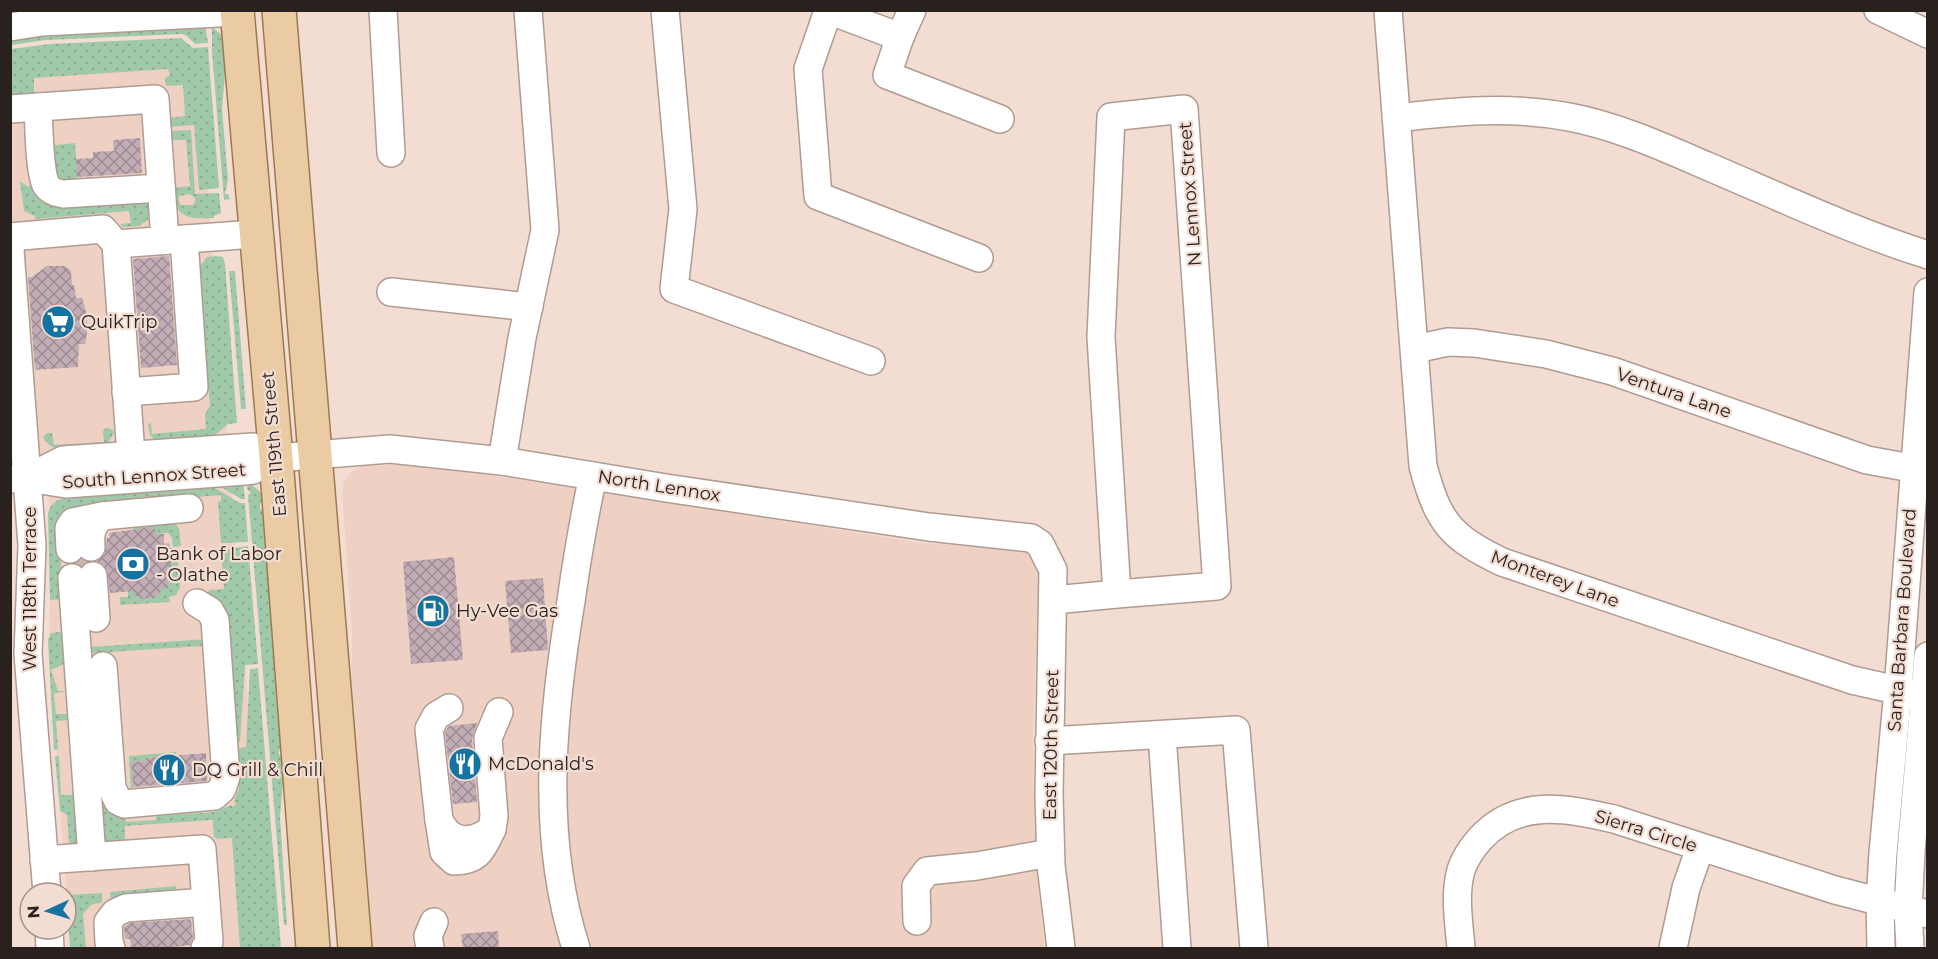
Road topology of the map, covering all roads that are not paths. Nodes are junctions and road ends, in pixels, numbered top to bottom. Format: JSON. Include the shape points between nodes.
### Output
{"nodes":[{"id":1,"x":279,"y":10,"type":"edge"},
{"id":2,"x":383,"y":10,"type":"edge"},
{"id":3,"x":528,"y":10,"type":"edge"},
{"id":4,"x":665,"y":10,"type":"edge"},
{"id":5,"x":912,"y":10,"type":"edge"},
{"id":6,"x":1388,"y":10,"type":"edge"},
{"id":7,"x":1878,"y":10,"type":"edge"},
{"id":8,"x":238,"y":11,"type":"edge"},
{"id":9,"x":828,"y":11,"type":"edge"},
{"id":10,"x":10,"y":27,"type":"edge"},
{"id":11,"x":1928,"y":34,"type":"edge"},
{"id":12,"x":900,"y":37,"type":"junction"},
{"id":13,"x":38,"y":106,"type":"junction"},
{"id":14,"x":10,"y":109,"type":"edge"},
{"id":15,"x":1396,"y":118,"type":"junction"},
{"id":16,"x":1000,"y":119,"type":"dead end"},
{"id":17,"x":391,"y":153,"type":"dead end"},
{"id":18,"x":161,"y":188,"type":"junction"},
{"id":19,"x":255,"y":234,"type":"junction"},
{"id":20,"x":10,"y":237,"type":"edge"},
{"id":21,"x":174,"y":239,"type":"junction"},
{"id":22,"x":116,"y":244,"type":"junction"},
{"id":23,"x":10,"y":250,"type":"edge"},
{"id":24,"x":1928,"y":255,"type":"edge"},
{"id":25,"x":979,"y":258,"type":"dead end"},
{"id":26,"x":391,"y":292,"type":"dead end"},
{"id":27,"x":1928,"y":292,"type":"edge"},
{"id":28,"x":529,"y":307,"type":"junction"},
{"id":29,"x":1415,"y":349,"type":"junction"},
{"id":30,"x":870,"y":361,"type":"dead end"},
{"id":31,"x":126,"y":392,"type":"junction"},
{"id":32,"x":131,"y":455,"type":"junction"},
{"id":33,"x":315,"y":455,"type":"junction"},
{"id":34,"x":276,"y":458,"type":"junction"},
{"id":35,"x":502,"y":461,"type":"junction"},
{"id":36,"x":1921,"y":470,"type":"edge"},
{"id":37,"x":593,"y":476,"type":"junction"},
{"id":38,"x":19,"y":479,"type":"edge"},
{"id":39,"x":189,"y":508,"type":"dead end"},
{"id":40,"x":1040,"y":544,"type":"joint"},
{"id":41,"x":81,"y":548,"type":"tunnel mouth"},
{"id":42,"x":83,"y":577,"type":"tunnel mouth"},
{"id":43,"x":1117,"y":594,"type":"junction"},
{"id":44,"x":1054,"y":600,"type":"junction"},
{"id":45,"x":197,"y":603,"type":"dead end"},
{"id":46,"x":1928,"y":656,"type":"edge"},
{"id":47,"x":104,"y":666,"type":"dead end"},
{"id":48,"x":1898,"y":690,"type":"junction"},
{"id":49,"x":1926,"y":697,"type":"edge"},
{"id":50,"x":449,"y":708,"type":"dead end"},
{"id":51,"x":499,"y":712,"type":"dead end"},
{"id":52,"x":1162,"y":735,"type":"junction"},
{"id":53,"x":1049,"y":741,"type":"junction"},
{"id":54,"x":1700,"y":848,"type":"junction"},
{"id":55,"x":1050,"y":853,"type":"junction"},
{"id":56,"x":92,"y":857,"type":"junction"},
{"id":57,"x":44,"y":860,"type":"junction"},
{"id":58,"x":46,"y":881,"type":"edge"},
{"id":59,"x":206,"y":902,"type":"junction"},
{"id":60,"x":1880,"y":902,"type":"junction"},
{"id":61,"x":126,"y":908,"type":"junction"},
{"id":62,"x":1918,"y":912,"type":"edge"},
{"id":63,"x":917,"y":921,"type":"dead end"},
{"id":64,"x":434,"y":922,"type":"dead end"},
{"id":65,"x":207,"y":945,"type":"edge"},
{"id":66,"x":93,"y":948,"type":"edge"},
{"id":67,"x":111,"y":948,"type":"edge"},
{"id":68,"x":314,"y":948,"type":"edge"},
{"id":69,"x":355,"y":948,"type":"edge"},
{"id":70,"x":430,"y":948,"type":"edge"},
{"id":71,"x":576,"y":948,"type":"edge"},
{"id":72,"x":1061,"y":948,"type":"edge"},
{"id":73,"x":1177,"y":948,"type":"edge"},
{"id":74,"x":1254,"y":948,"type":"edge"},
{"id":75,"x":1461,"y":948,"type":"edge"},
{"id":76,"x":1673,"y":948,"type":"edge"},
{"id":77,"x":1881,"y":948,"type":"edge"},
{"id":78,"x":1910,"y":948,"type":"edge"}],
"edges":[{"from":1,"to":33,"type":"main road"},
{"from":2,"to":17,"type":"street"},
{"from":3,"to":28,"type":"street","via":[[545,230]]},
{"from":4,"to":30,"type":"street","via":[[683,208],[674,289]]},
{"from":5,"to":12,"type":"street"},
{"from":6,"to":15,"type":"street","name":"Monterey Lane"},
{"from":7,"to":11,"type":"street"},
{"from":8,"to":10,"type":"street"},
{"from":8,"to":19,"type":"main road","name":"East 119th Street"},
{"from":9,"to":12,"type":"street"},
{"from":9,"to":25,"type":"street","via":[[808,69],[818,196]]},
{"from":12,"to":16,"type":"street","via":[[887,75]]},
{"from":13,"to":14,"type":"street"},
{"from":13,"to":18,"type":"street","via":[[43,172],[51,190],[63,194]]},
{"from":13,"to":18,"type":"street","via":[[155,99]]},
{"from":15,"to":24,"type":"street","via":[[1508,110],[1603,125],[1879,240]]},
{"from":15,"to":29,"type":"street","name":"Monterey Lane"},
{"from":18,"to":21,"type":"street"},
{"from":19,"to":21,"type":"street"},
{"from":19,"to":34,"type":"main road","name":"East 119th Street"},
{"from":20,"to":22,"type":"street","via":[[103,229]]},
{"from":21,"to":22,"type":"street"},
{"from":21,"to":31,"type":"street","via":[[194,387]]},
{"from":22,"to":31,"type":"street"},
{"from":23,"to":38,"type":"street","name":"West 118th Terrace"},
{"from":26,"to":28,"type":"street"},
{"from":27,"to":36,"type":"street","name":"Santa Barbara Boulevard"},
{"from":28,"to":35,"type":"street"},
{"from":29,"to":36,"type":"street","name":"Ventura Lane","via":[[1448,342],[1546,354],[1612,371],[1867,460]]},
{"from":29,"to":48,"type":"street","name":"Monterey Lane","via":[[1423,466],[1432,500],[1449,526],[1476,549],[1502,562],[1829,673]]},
{"from":31,"to":32,"type":"street"},
{"from":32,"to":34,"type":"street","name":"South Lennox Street","via":[[253,447]]},
{"from":32,"to":38,"type":"street","name":"South Lennox Street","via":[[63,460]]},
{"from":33,"to":34,"type":"street","name":"North Lennox"},
{"from":33,"to":35,"type":"street","name":"North Lennox","via":[[390,449]]},
{"from":33,"to":69,"type":"main road"},
{"from":34,"to":38,"type":"street","name":"South Lennox Street","via":[[253,470],[233,472],[66,484]]},
{"from":34,"to":68,"type":"main road","name":"East 119th Street"},
{"from":35,"to":37,"type":"street","name":"North Lennox"},
{"from":36,"to":48,"type":"street","name":"Santa Barbara Boulevard"},
{"from":37,"to":40,"type":"street","name":"North Lennox","via":[[929,527],[1022,535]]},
{"from":37,"to":71,"type":"street","via":[[561,662],[553,762],[559,878]]},
{"from":38,"to":57,"type":"street","name":"West 118th Terrace","via":[[32,545],[28,654]]},
{"from":39,"to":41,"type":"street","via":[[97,517]]},
{"from":40,"to":44,"type":"street","name":"East 120th Street","via":[[1053,570]]},
{"from":42,"to":56,"type":"street"},
{"from":43,"to":43,"type":"street","name":"N Lennox Street","via":[[1101,338],[1111,117],[1184,109],[1216,586]]},
{"from":43,"to":44,"type":"street","name":"N Lennox Street"},
{"from":44,"to":53,"type":"street","name":"East 120th Street"},
{"from":45,"to":47,"type":"street","via":[[210,611],[214,620],[226,777],[222,789],[214,796],[124,804],[118,801],[112,788]]},
{"from":46,"to":49,"type":"street","name":"Santa Barbara Boulevard"},
{"from":48,"to":49,"type":"street","name":"Monterey Lane"},
{"from":48,"to":60,"type":"street","name":"Santa Barbara Boulevard"},
{"from":49,"to":62,"type":"street","name":"Santa Barbara Boulevard"},
{"from":50,"to":51,"type":"street","via":[[436,716],[429,729],[439,820],[444,831],[454,838],[468,840],[492,829],[488,738]]},
{"from":52,"to":53,"type":"street"},
{"from":52,"to":73,"type":"street"},
{"from":52,"to":74,"type":"street","via":[[1236,730]]},
{"from":53,"to":55,"type":"street","name":"East 120th Street"},
{"from":54,"to":60,"type":"street","name":"Sierra Circle"},
{"from":54,"to":75,"type":"street","name":"Sierra Circle","via":[[1587,813],[1545,808],[1516,813],[1490,827],[1470,850],[1461,871],[1457,906]]},
{"from":54,"to":76,"type":"street","via":[[1686,888]]},
{"from":55,"to":63,"type":"street","via":[[927,871],[916,886]]},
{"from":55,"to":72,"type":"street","name":"East 120th Street"},
{"from":56,"to":57,"type":"street"},
{"from":56,"to":59,"type":"street","via":[[202,849]]},
{"from":57,"to":58,"type":"street","name":"West 118th Terrace"},
{"from":59,"to":61,"type":"street"},
{"from":59,"to":65,"type":"street"},
{"from":60,"to":62,"type":"street","name":"Sierra Circle"},
{"from":60,"to":77,"type":"street","name":"Santa Barbara Boulevard"},
{"from":61,"to":66,"type":"street","via":[[99,910],[92,915],[89,924]]},
{"from":61,"to":67,"type":"street","via":[[108,922]]},
{"from":62,"to":78,"type":"street","name":"Santa Barbara Boulevard"},
{"from":64,"to":70,"type":"street","via":[[428,936]]}]}
